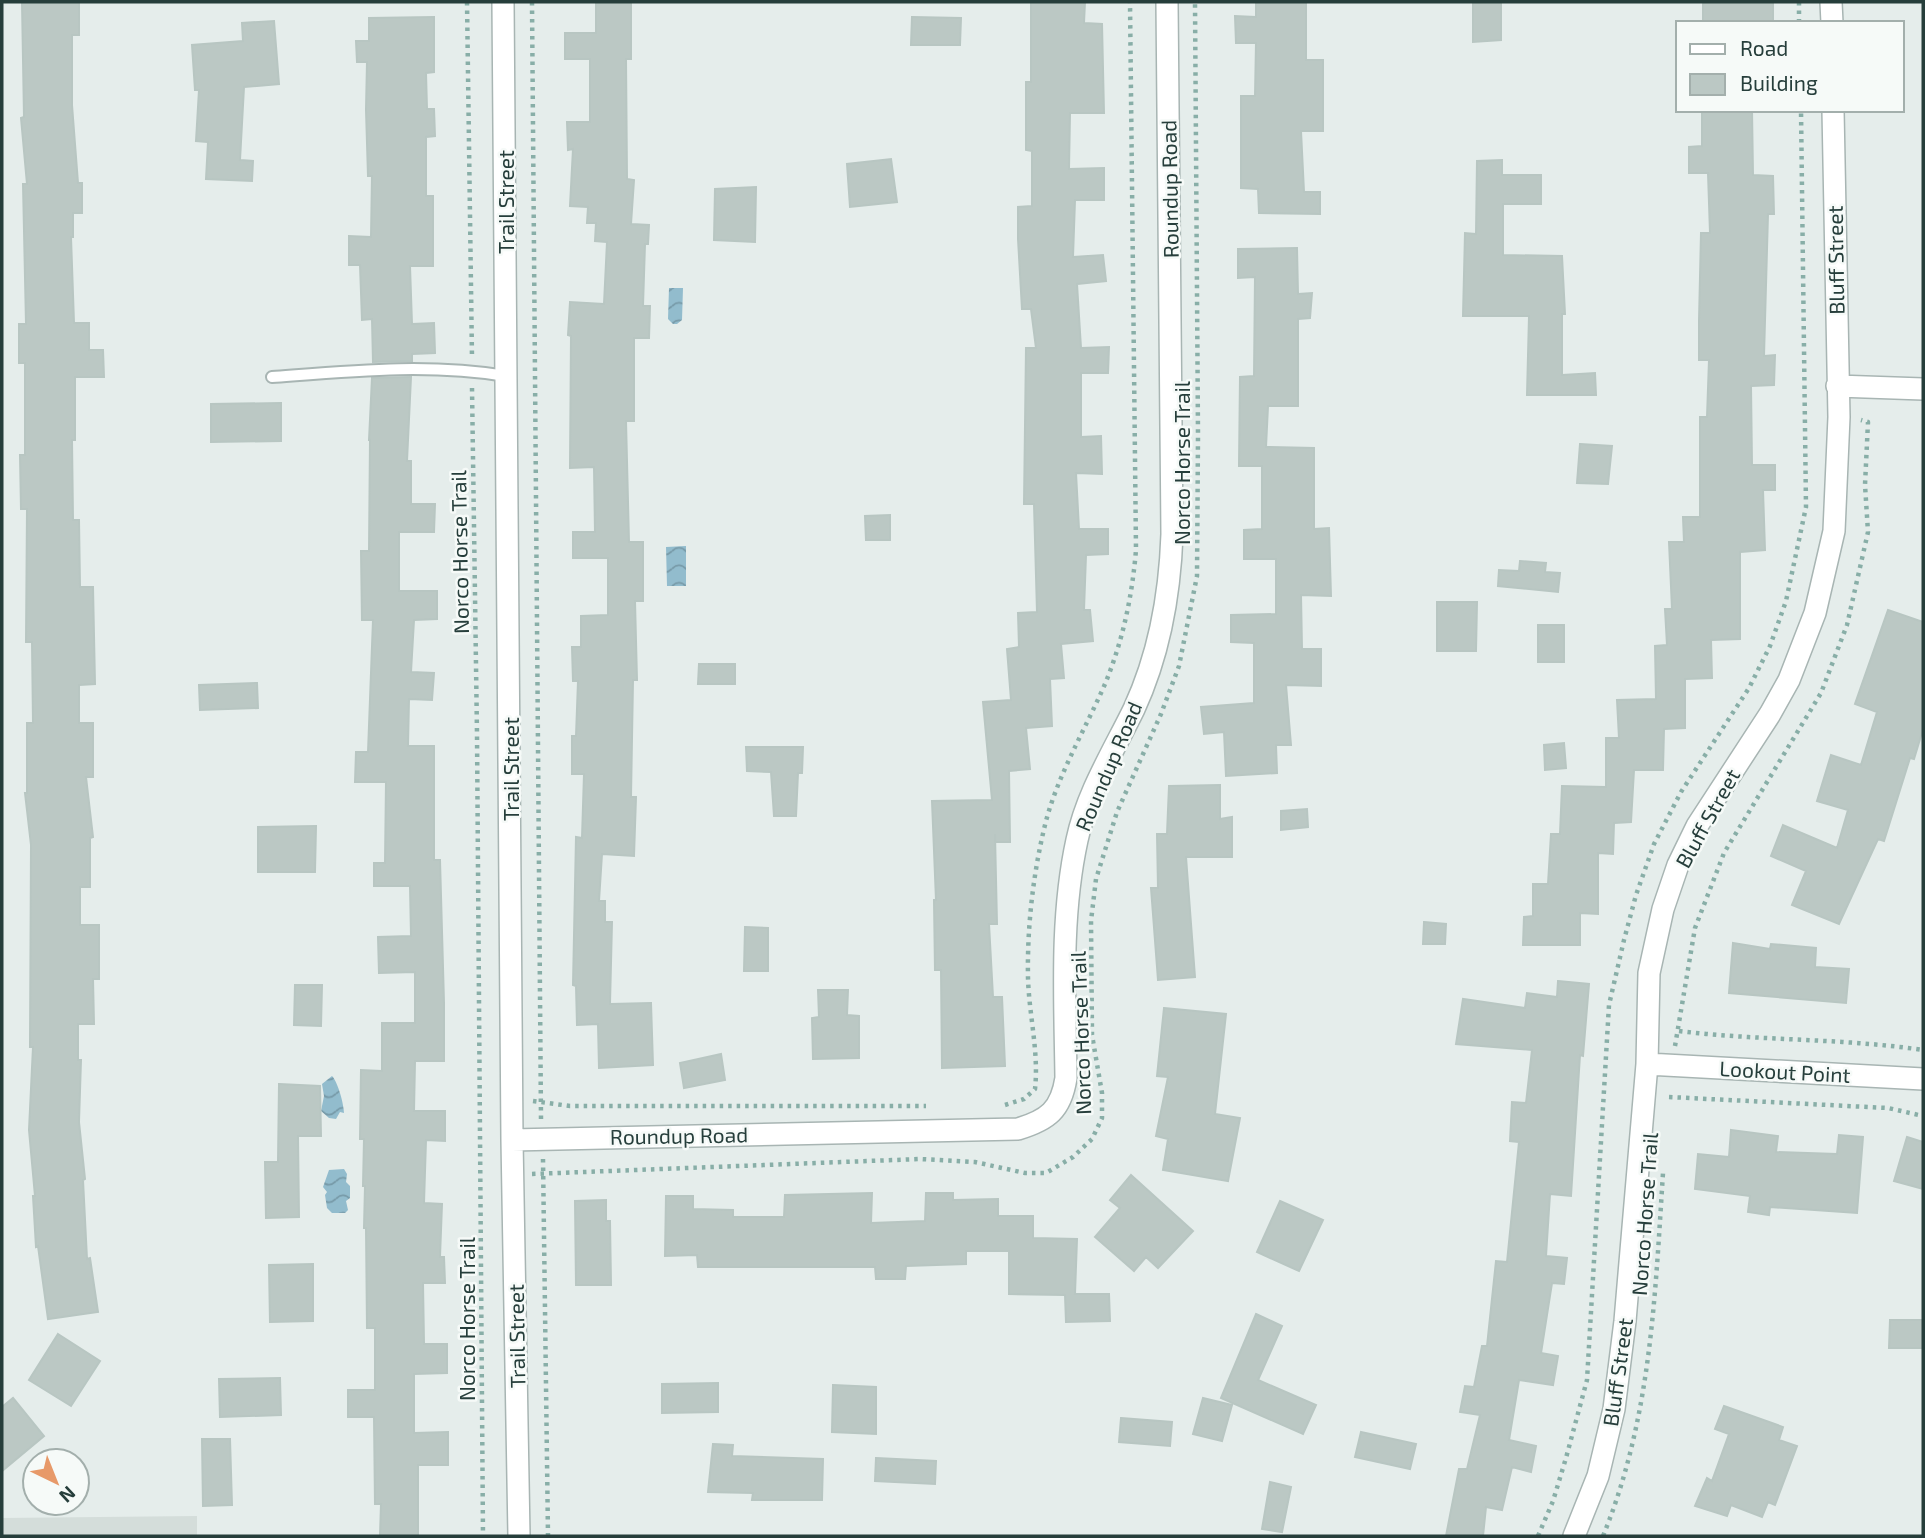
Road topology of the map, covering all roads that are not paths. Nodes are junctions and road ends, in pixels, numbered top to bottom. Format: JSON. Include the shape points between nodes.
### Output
{"nodes":[{"id":1,"x":503,"y":2,"type":"edge"},
{"id":2,"x":1167,"y":2,"type":"edge"},
{"id":3,"x":1831,"y":2,"type":"edge"},
{"id":4,"x":1832,"y":21,"type":"edge"},
{"id":5,"x":1833,"y":112,"type":"edge"},
{"id":6,"x":506,"y":376,"type":"junction"},
{"id":7,"x":271,"y":377,"type":"dead end"},
{"id":8,"x":1837,"y":386,"type":"junction"},
{"id":9,"x":1923,"y":389,"type":"edge"},
{"id":10,"x":1647,"y":1064,"type":"junction"},
{"id":11,"x":1923,"y":1079,"type":"edge"},
{"id":12,"x":512,"y":1140,"type":"junction"},
{"id":13,"x":519,"y":1536,"type":"edge"},
{"id":14,"x":1574,"y":1536,"type":"edge"}],
"edges":[{"from":1,"to":6,"type":"street","name":"Trail Street"},
{"from":2,"to":12,"type":"street","name":"Roundup Road","via":[[1170,581],[1135,708],[1107,759],[1077,839],[1065,937],[1063,1097],[1053,1112],[1018,1129]]},
{"from":3,"to":4,"type":"street"},
{"from":5,"to":8,"type":"street","name":"Bluff Street"},
{"from":6,"to":7,"type":"lane","via":[[472,370],[384,368]]},
{"from":6,"to":12,"type":"street","name":"Trail Street"},
{"from":8,"to":9,"type":"street"},
{"from":8,"to":10,"type":"street","name":"Bluff Street","via":[[1834,531],[1815,613],[1770,714],[1697,826],[1678,865],[1649,973]]},
{"from":10,"to":11,"type":"street","name":"Lookout Point"},
{"from":10,"to":14,"type":"street","name":"Bluff Street","via":[[1614,1409],[1598,1476]]},
{"from":12,"to":13,"type":"street","name":"Trail Street"}]}
